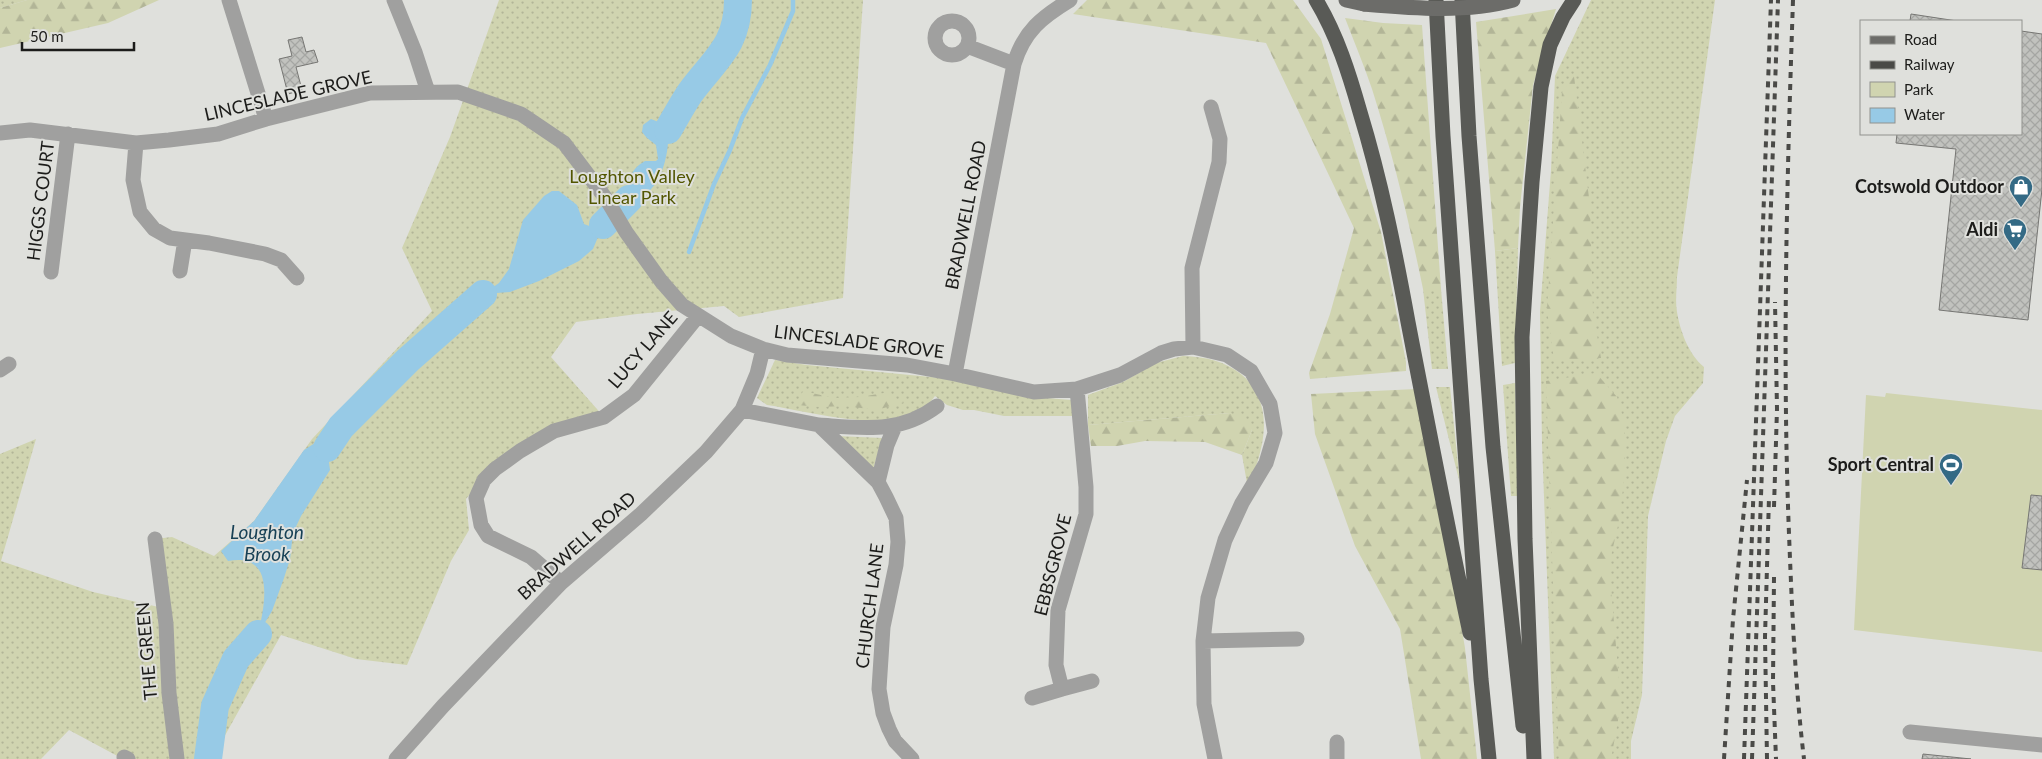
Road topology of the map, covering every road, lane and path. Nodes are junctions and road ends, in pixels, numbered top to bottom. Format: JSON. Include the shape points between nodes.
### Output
{"nodes":[{"id":1,"x":229,"y":0,"type":"edge"},
{"id":2,"x":394,"y":0,"type":"edge"},
{"id":3,"x":1070,"y":0,"type":"edge"},
{"id":4,"x":1316,"y":0,"type":"edge"},
{"id":5,"x":1346,"y":0,"type":"edge"},
{"id":6,"x":1436,"y":0,"type":"edge"},
{"id":7,"x":1462,"y":0,"type":"edge"},
{"id":8,"x":1513,"y":0,"type":"edge"},
{"id":9,"x":1574,"y":0,"type":"edge"},
{"id":10,"x":967,"y":46,"type":"dead end"},
{"id":11,"x":1014,"y":64,"type":"junction"},
{"id":12,"x":428,"y":92,"type":"junction"},
{"id":13,"x":1211,"y":107,"type":"dead end"},
{"id":14,"x":266,"y":119,"type":"junction"},
{"id":15,"x":0,"y":132,"type":"edge"},
{"id":16,"x":68,"y":134,"type":"junction"},
{"id":17,"x":136,"y":143,"type":"junction"},
{"id":18,"x":185,"y":240,"type":"junction"},
{"id":19,"x":180,"y":271,"type":"dead end"},
{"id":20,"x":50,"y":272,"type":"dead end"},
{"id":21,"x":297,"y":278,"type":"dead end"},
{"id":22,"x":698,"y":316,"type":"junction"},
{"id":23,"x":1193,"y":346,"type":"junction"},
{"id":24,"x":763,"y":349,"type":"junction"},
{"id":25,"x":955,"y":374,"type":"junction"},
{"id":26,"x":1077,"y":389,"type":"junction"},
{"id":27,"x":938,"y":406,"type":"dead end"},
{"id":28,"x":742,"y":410,"type":"junction"},
{"id":29,"x":819,"y":425,"type":"junction"},
{"id":30,"x":895,"y":426,"type":"junction"},
{"id":31,"x":878,"y":482,"type":"junction"},
{"id":32,"x":155,"y":539,"type":"dead end"},
{"id":33,"x":561,"y":583,"type":"junction"},
{"id":34,"x":1297,"y":639,"type":"dead end"},
{"id":35,"x":1202,"y":641,"type":"junction"},
{"id":36,"x":1481,"y":679,"type":"junction"},
{"id":37,"x":1092,"y":681,"type":"dead end"},
{"id":38,"x":1062,"y":689,"type":"junction"},
{"id":39,"x":1032,"y":698,"type":"dead end"},
{"id":40,"x":1910,"y":732,"type":"dead end"},
{"id":41,"x":1337,"y":742,"type":"dead end"},
{"id":42,"x":2042,"y":745,"type":"edge"},
{"id":43,"x":177,"y":759,"type":"edge"},
{"id":44,"x":396,"y":759,"type":"edge"},
{"id":45,"x":912,"y":759,"type":"edge"},
{"id":46,"x":1216,"y":759,"type":"edge"},
{"id":47,"x":1337,"y":759,"type":"edge"},
{"id":48,"x":1489,"y":759,"type":"edge"},
{"id":49,"x":1527,"y":759,"type":"edge"},
{"id":50,"x":1534,"y":759,"type":"edge"}],
"edges":[{"from":1,"to":14,"type":"street"},
{"from":2,"to":12,"type":"street"},
{"from":3,"to":11,"type":"street","name":"BRADWELL ROAD","via":[[1033,27],[1020,46]]},
{"from":4,"to":36,"type":"highway","via":[[1330,23],[1349,74],[1374,156],[1450,540]]},
{"from":5,"to":8,"type":"main road","bridge":true,"via":[[1412,8],[1496,5]]},
{"from":6,"to":36,"type":"highway"},
{"from":7,"to":49,"type":"highway","via":[[1493,447]]},
{"from":9,"to":50,"type":"highway","via":[[1550,45],[1541,86],[1522,337],[1525,539]]},
{"from":10,"to":11,"type":"street"},
{"from":11,"to":25,"type":"street","name":"BRADWELL ROAD"},
{"from":12,"to":14,"type":"street","name":"LINCESLADE GROVE","via":[[370,93]]},
{"from":12,"to":22,"type":"street","name":"LINCESLADE GROVE","via":[[465,93],[521,114],[564,143],[661,281],[682,305]]},
{"from":13,"to":23,"type":"street","via":[[1220,139],[1219,162],[1192,268]]},
{"from":14,"to":17,"type":"street","name":"LINCESLADE GROVE","via":[[218,134]]},
{"from":15,"to":16,"type":"street","name":"LINCESLADE GROVE","via":[[30,130]]},
{"from":16,"to":17,"type":"street","name":"LINCESLADE GROVE"},
{"from":16,"to":20,"type":"street","name":"HIGGS COURT"},
{"from":17,"to":18,"type":"street","via":[[133,180],[140,212],[154,229],[170,238]]},
{"from":18,"to":19,"type":"street"},
{"from":18,"to":21,"type":"street","via":[[265,254],[281,260]]},
{"from":22,"to":24,"type":"street","name":"LINCESLADE GROVE","via":[[731,336]]},
{"from":22,"to":33,"type":"street","name":"LUCY LANE","via":[[634,395],[604,417],[554,432],[520,451],[484,480],[476,498],[481,525],[488,536],[531,557]]},
{"from":23,"to":26,"type":"street","name":"LINCESLADE GROVE","via":[[1161,353],[1120,375]]},
{"from":23,"to":35,"type":"street","name":"LINCESLADE GROVE","via":[[1227,355],[1251,371],[1270,404],[1275,433],[1266,463],[1225,540],[1208,598]]},
{"from":24,"to":25,"type":"street","name":"LINCESLADE GROVE","via":[[787,355],[907,365]]},
{"from":24,"to":28,"type":"street","name":"BRADWELL ROAD"},
{"from":25,"to":26,"type":"street","name":"LINCESLADE GROVE","via":[[1034,392]]},
{"from":26,"to":38,"type":"street","name":"EBBSGROVE","via":[[1086,514],[1058,610],[1056,665]]},
{"from":27,"to":30,"type":"street","via":[[922,417]]},
{"from":28,"to":29,"type":"street"},
{"from":28,"to":33,"type":"street","name":"BRADWELL ROAD","via":[[706,452]]},
{"from":29,"to":30,"type":"street","via":[[849,428]]},
{"from":29,"to":31,"type":"street","name":"CHURCH LANE"},
{"from":30,"to":31,"type":"street"},
{"from":31,"to":45,"type":"street","name":"CHURCH LANE","via":[[896,518],[898,542],[883,628],[879,689],[889,729],[895,741]]},
{"from":32,"to":43,"type":"street","name":"THE GREEN"},
{"from":33,"to":44,"type":"street","name":"BRADWELL ROAD"},
{"from":34,"to":35,"type":"street"},
{"from":35,"to":46,"type":"street","name":"LINCESLADE GROVE","via":[[1204,704]]},
{"from":36,"to":48,"type":"highway"},
{"from":37,"to":38,"type":"street"},
{"from":38,"to":39,"type":"street"},
{"from":40,"to":42,"type":"street"},
{"from":41,"to":47,"type":"street"}]}
